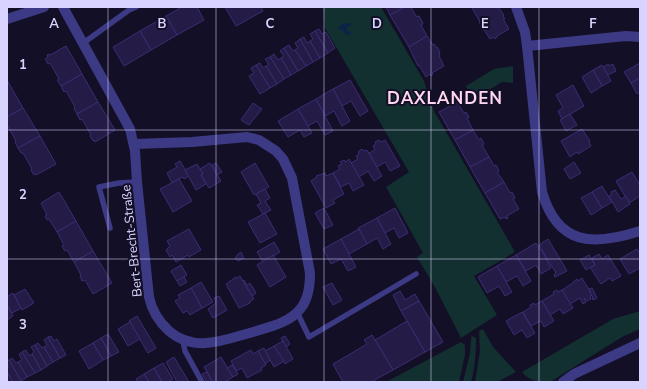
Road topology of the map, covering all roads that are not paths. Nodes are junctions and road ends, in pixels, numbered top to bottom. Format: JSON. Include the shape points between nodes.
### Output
{"nodes":[{"id":1,"x":44,"y":7,"type":"edge"},
{"id":2,"x":63,"y":7,"type":"edge"},
{"id":3,"x":136,"y":7,"type":"edge"},
{"id":4,"x":516,"y":7,"type":"edge"},
{"id":5,"x":7,"y":19,"type":"edge"},
{"id":6,"x":640,"y":37,"type":"edge"},
{"id":7,"x":82,"y":44,"type":"junction"},
{"id":8,"x":527,"y":46,"type":"junction"},
{"id":9,"x":134,"y":144,"type":"junction"},
{"id":10,"x":137,"y":182,"type":"junction"},
{"id":11,"x":110,"y":228,"type":"dead end"},
{"id":12,"x":640,"y":231,"type":"edge"},
{"id":13,"x":416,"y":274,"type":"dead end"},
{"id":14,"x":297,"y":312,"type":"junction"},
{"id":15,"x":183,"y":341,"type":"junction"},
{"id":16,"x":640,"y":343,"type":"edge"},
{"id":17,"x":202,"y":382,"type":"edge"},
{"id":18,"x":563,"y":382,"type":"edge"}],
"edges":[{"from":1,"to":5,"type":"street"},
{"from":2,"to":7,"type":"street","name":"Bert-Brecht-Straße"},
{"from":3,"to":7,"type":"lane"},
{"from":4,"to":8,"type":"street"},
{"from":6,"to":8,"type":"street","via":[[626,36]]},
{"from":7,"to":9,"type":"street","name":"Bert-Brecht-Straße","via":[[124,117]]},
{"from":8,"to":12,"type":"street","via":[[542,192],[551,215],[565,230],[586,239],[607,240]]},
{"from":9,"to":10,"type":"street","name":"Bert-Brecht-Straße"},
{"from":9,"to":14,"type":"street","name":"Bert-Brecht-Straße","via":[[247,137],[259,140],[276,151],[292,178],[310,273],[307,296],[302,308]]},
{"from":10,"to":11,"type":"lane","via":[[99,187]]},
{"from":10,"to":15,"type":"street","name":"Bert-Brecht-Straße","via":[[152,308],[164,327]]},
{"from":13,"to":14,"type":"lane","via":[[309,337]]},
{"from":14,"to":15,"type":"street","name":"Bert-Brecht-Straße","via":[[286,320],[232,338],[206,344]]},
{"from":15,"to":17,"type":"lane","via":[[185,351]]},
{"from":16,"to":18,"type":"street","via":[[574,374]]}]}
